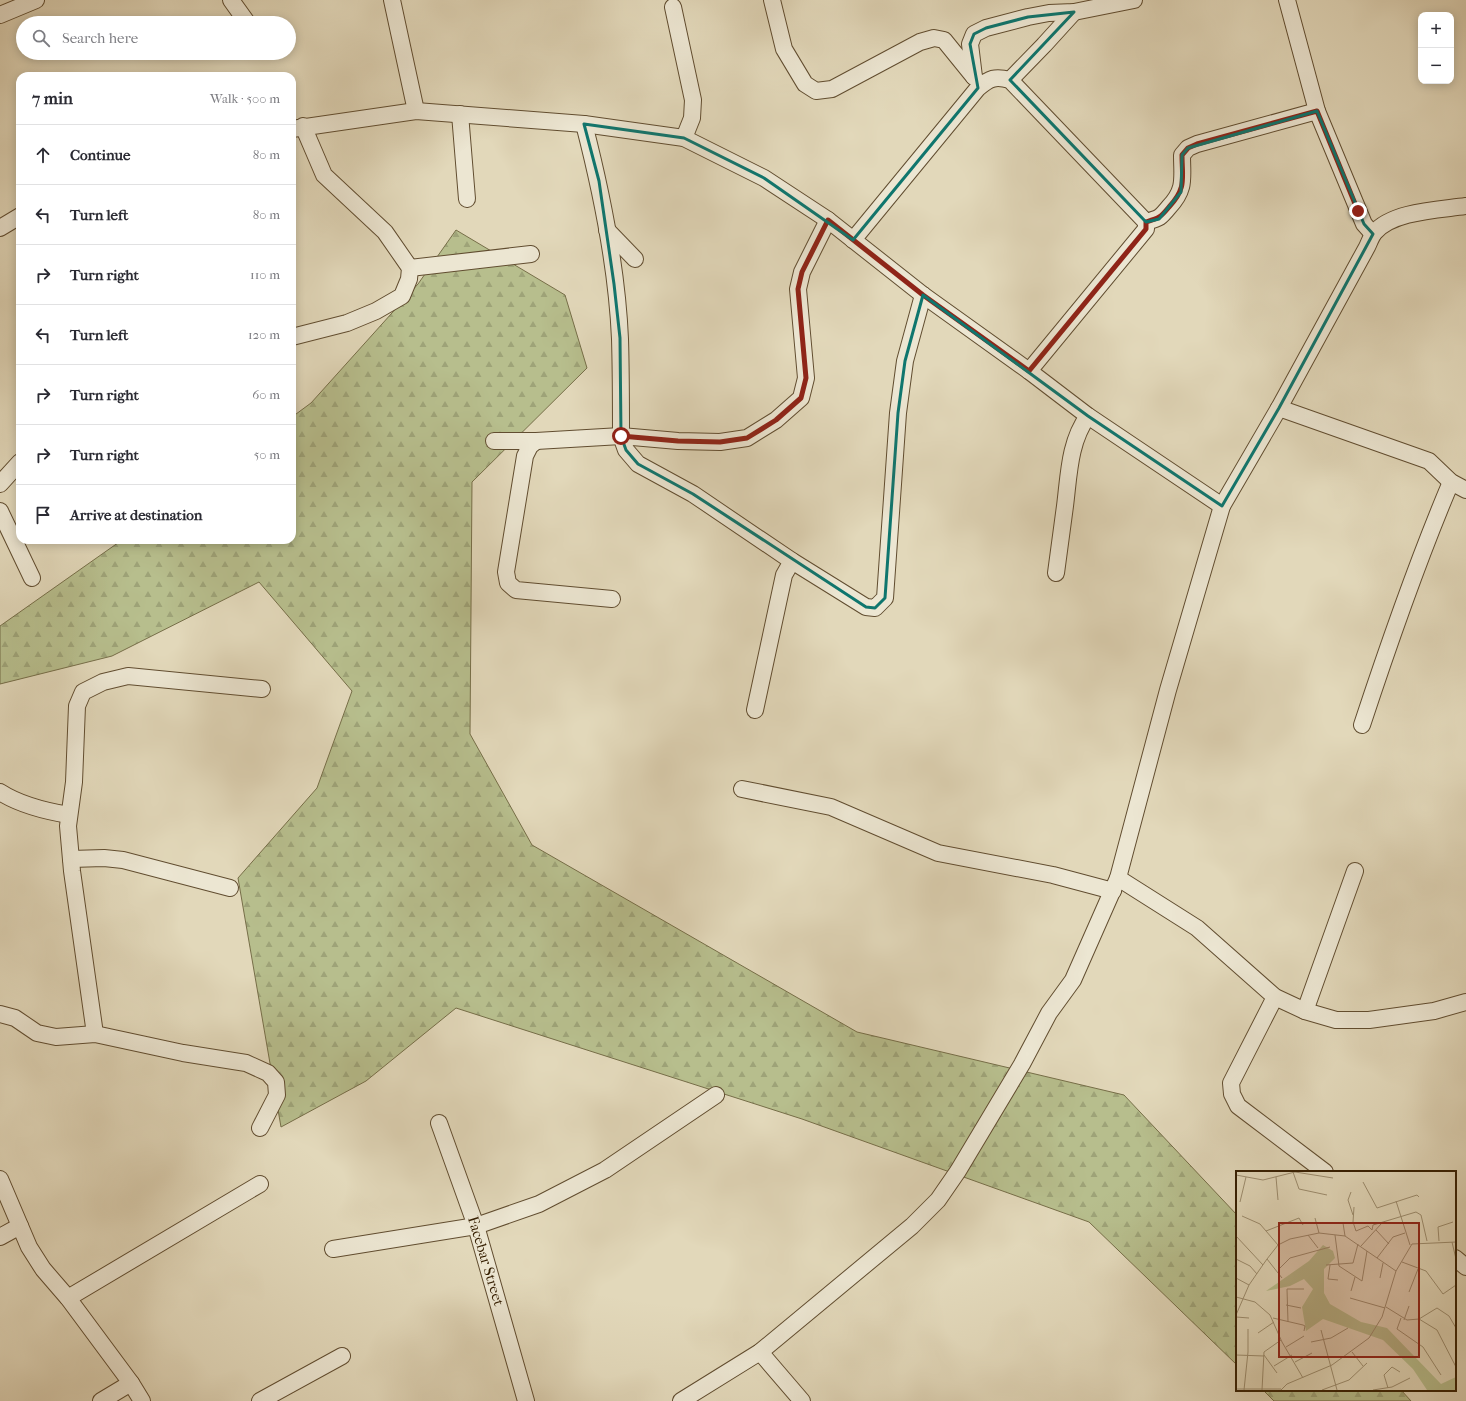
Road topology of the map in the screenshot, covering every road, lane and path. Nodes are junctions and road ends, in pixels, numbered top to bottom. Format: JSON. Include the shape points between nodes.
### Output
{"nodes":[{"id":1,"x":36,"y":0,"type":"edge"},
{"id":2,"x":231,"y":0,"type":"edge"},
{"id":3,"x":392,"y":0,"type":"edge"},
{"id":4,"x":772,"y":0,"type":"edge"},
{"id":5,"x":1134,"y":0,"type":"edge"},
{"id":6,"x":1287,"y":0,"type":"edge"},
{"id":7,"x":673,"y":7,"type":"dead end"},
{"id":8,"x":1074,"y":12,"type":"junction"},
{"id":9,"x":0,"y":15,"type":"edge"},
{"id":10,"x":242,"y":16,"type":"edge"},
{"id":11,"x":1010,"y":80,"type":"junction"},
{"id":12,"x":976,"y":83,"type":"junction"},
{"id":13,"x":416,"y":111,"type":"junction"},
{"id":14,"x":1317,"y":111,"type":"junction"},
{"id":15,"x":460,"y":114,"type":"junction"},
{"id":16,"x":584,"y":124,"type":"junction"},
{"id":17,"x":298,"y":127,"type":"edge"},
{"id":18,"x":684,"y":138,"type":"junction"},
{"id":19,"x":467,"y":199,"type":"dead end"},
{"id":20,"x":1466,"y":206,"type":"edge"},
{"id":21,"x":16,"y":218,"type":"edge"},
{"id":22,"x":828,"y":220,"type":"junction"},
{"id":23,"x":1146,"y":222,"type":"junction"},
{"id":24,"x":0,"y":228,"type":"edge"},
{"id":25,"x":607,"y":230,"type":"junction"},
{"id":26,"x":1373,"y":234,"type":"junction"},
{"id":27,"x":853,"y":240,"type":"junction"},
{"id":28,"x":531,"y":254,"type":"dead end"},
{"id":29,"x":635,"y":259,"type":"dead end"},
{"id":30,"x":410,"y":268,"type":"junction"},
{"id":31,"x":923,"y":295,"type":"junction"},
{"id":32,"x":296,"y":336,"type":"edge"},
{"id":33,"x":1029,"y":371,"type":"junction"},
{"id":34,"x":1279,"y":408,"type":"junction"},
{"id":35,"x":1088,"y":416,"type":"junction"},
{"id":36,"x":621,"y":436,"type":"junction"},
{"id":37,"x":494,"y":441,"type":"dead end"},
{"id":38,"x":536,"y":441,"type":"junction"},
{"id":39,"x":16,"y":466,"type":"edge"},
{"id":40,"x":1451,"y":482,"type":"junction"},
{"id":41,"x":0,"y":484,"type":"edge"},
{"id":42,"x":1466,"y":490,"type":"edge"},
{"id":43,"x":1222,"y":506,"type":"junction"},
{"id":44,"x":0,"y":512,"type":"edge"},
{"id":45,"x":792,"y":561,"type":"junction"},
{"id":46,"x":1056,"y":573,"type":"dead end"},
{"id":47,"x":32,"y":578,"type":"dead end"},
{"id":48,"x":612,"y":599,"type":"dead end"},
{"id":49,"x":262,"y":689,"type":"dead end"},
{"id":50,"x":755,"y":710,"type":"dead end"},
{"id":51,"x":1362,"y":725,"type":"dead end"},
{"id":52,"x":742,"y":789,"type":"dead end"},
{"id":53,"x":0,"y":792,"type":"edge"},
{"id":54,"x":69,"y":815,"type":"junction"},
{"id":55,"x":71,"y":859,"type":"junction"},
{"id":56,"x":1355,"y":871,"type":"dead end"},
{"id":57,"x":1116,"y":885,"type":"junction"},
{"id":58,"x":230,"y":888,"type":"dead end"},
{"id":59,"x":1275,"y":997,"type":"junction"},
{"id":60,"x":1466,"y":1002,"type":"edge"},
{"id":61,"x":1306,"y":1011,"type":"junction"},
{"id":62,"x":0,"y":1014,"type":"edge"},
{"id":63,"x":95,"y":1034,"type":"junction"},
{"id":64,"x":716,"y":1095,"type":"dead end"},
{"id":65,"x":439,"y":1123,"type":"dead end"},
{"id":66,"x":260,"y":1128,"type":"dead end"},
{"id":67,"x":1324,"y":1171,"type":"edge"},
{"id":68,"x":0,"y":1179,"type":"edge"},
{"id":69,"x":260,"y":1184,"type":"dead end"},
{"id":70,"x":20,"y":1226,"type":"junction"},
{"id":71,"x":476,"y":1226,"type":"junction"},
{"id":72,"x":0,"y":1237,"type":"edge"},
{"id":73,"x":333,"y":1250,"type":"dead end"},
{"id":74,"x":1456,"y":1259,"type":"edge"},
{"id":75,"x":1466,"y":1268,"type":"edge"},
{"id":76,"x":68,"y":1298,"type":"junction"},
{"id":77,"x":760,"y":1352,"type":"junction"},
{"id":78,"x":342,"y":1356,"type":"dead end"},
{"id":79,"x":131,"y":1383,"type":"junction"},
{"id":80,"x":100,"y":1401,"type":"edge"},
{"id":81,"x":142,"y":1401,"type":"edge"},
{"id":82,"x":260,"y":1401,"type":"edge"},
{"id":83,"x":526,"y":1401,"type":"edge"},
{"id":84,"x":681,"y":1401,"type":"edge"},
{"id":85,"x":802,"y":1401,"type":"edge"}],
"edges":[{"from":1,"to":9,"type":"street"},
{"from":2,"to":10,"type":"street"},
{"from":3,"to":13,"type":"street"},
{"from":4,"to":12,"type":"street","via":[[784,49],[805,84],[816,91],[832,89],[920,42],[934,38],[944,40]]},
{"from":5,"to":8,"type":"street"},
{"from":6,"to":14,"type":"street"},
{"from":7,"to":18,"type":"street","via":[[693,100],[692,118]]},
{"from":8,"to":11,"type":"street"},
{"from":8,"to":12,"type":"street","via":[[1028,17],[986,28],[974,34],[970,44]]},
{"from":11,"to":12,"type":"street","via":[[999,77]]},
{"from":11,"to":23,"type":"street"},
{"from":12,"to":27,"type":"street"},
{"from":13,"to":15,"type":"street"},
{"from":13,"to":17,"type":"street"},
{"from":14,"to":23,"type":"street","via":[[1188,148],[1182,155],[1181,192],[1159,218]]},
{"from":14,"to":26,"type":"street","via":[[1364,224]]},
{"from":15,"to":16,"type":"street"},
{"from":15,"to":19,"type":"street"},
{"from":16,"to":18,"type":"street"},
{"from":16,"to":25,"type":"street","via":[[599,181]]},
{"from":17,"to":30,"type":"street","via":[[324,175],[385,232]]},
{"from":18,"to":22,"type":"street","via":[[764,178]]},
{"from":20,"to":26,"type":"street","via":[[1401,216],[1386,222]]},
{"from":21,"to":24,"type":"street"},
{"from":22,"to":27,"type":"street"},
{"from":22,"to":36,"type":"street","via":[[802,272],[798,289],[806,378],[801,398],[776,420],[747,438],[720,442]]},
{"from":23,"to":33,"type":"street","via":[[1146,229]]},
{"from":25,"to":29,"type":"street"},
{"from":25,"to":36,"type":"street","via":[[620,338]]},
{"from":26,"to":34,"type":"street"},
{"from":27,"to":31,"type":"street"},
{"from":28,"to":30,"type":"street"},
{"from":30,"to":32,"type":"street","via":[[409,279],[402,296],[376,311],[348,322]]},
{"from":31,"to":33,"type":"street"},
{"from":31,"to":45,"type":"street","via":[[905,361],[898,413],[885,598],[875,608],[866,607]]},
{"from":33,"to":35,"type":"street"},
{"from":34,"to":40,"type":"street","via":[[1429,461]]},
{"from":34,"to":43,"type":"street"},
{"from":35,"to":43,"type":"street"},
{"from":35,"to":46,"type":"street","via":[[1080,427],[1073,450]]},
{"from":36,"to":38,"type":"street"},
{"from":36,"to":45,"type":"street","via":[[626,450],[638,464],[693,494]]},
{"from":37,"to":38,"type":"street"},
{"from":38,"to":48,"type":"street","via":[[530,446],[526,456],[506,572],[508,583],[516,590]]},
{"from":39,"to":41,"type":"street"},
{"from":40,"to":42,"type":"street"},
{"from":40,"to":51,"type":"street","via":[[1407,593]]},
{"from":43,"to":57,"type":"street","via":[[1168,690]]},
{"from":44,"to":47,"type":"street"},
{"from":45,"to":50,"type":"street","via":[[784,575]]},
{"from":49,"to":54,"type":"street","via":[[128,676],[103,682],[84,692],[77,706],[74,782]]},
{"from":52,"to":57,"type":"street","via":[[831,807],[938,853]]},
{"from":53,"to":54,"type":"street","via":[[22,804]]},
{"from":54,"to":55,"type":"street"},
{"from":55,"to":58,"type":"street","via":[[123,860]]},
{"from":55,"to":63,"type":"street"},
{"from":56,"to":61,"type":"street"},
{"from":57,"to":59,"type":"street","via":[[1197,928]]},
{"from":57,"to":77,"type":"street","via":[[1073,980],[1049,1013],[958,1171],[938,1200],[912,1226]]},
{"from":59,"to":61,"type":"street"},
{"from":59,"to":67,"type":"street","via":[[1232,1083],[1232,1094],[1238,1106]]},
{"from":60,"to":61,"type":"street","via":[[1434,1011],[1369,1020],[1336,1020]]},
{"from":62,"to":63,"type":"street","via":[[15,1018],[37,1033],[56,1037]]},
{"from":63,"to":66,"type":"street","via":[[183,1053],[246,1063],[268,1073],[276,1082],[277,1095]]},
{"from":64,"to":71,"type":"street","via":[[605,1170],[539,1204]]},
{"from":65,"to":71,"type":"street","name":"Facebar Street"},
{"from":68,"to":70,"type":"street"},
{"from":69,"to":76,"type":"street"},
{"from":70,"to":72,"type":"street"},
{"from":70,"to":76,"type":"street","via":[[43,1269]]},
{"from":71,"to":73,"type":"street"},
{"from":71,"to":83,"type":"street","name":"Facebar Street"},
{"from":74,"to":75,"type":"street"},
{"from":76,"to":79,"type":"street"},
{"from":77,"to":84,"type":"street"},
{"from":77,"to":85,"type":"street"},
{"from":78,"to":82,"type":"street"},
{"from":79,"to":80,"type":"street"},
{"from":79,"to":81,"type":"street"}]}
